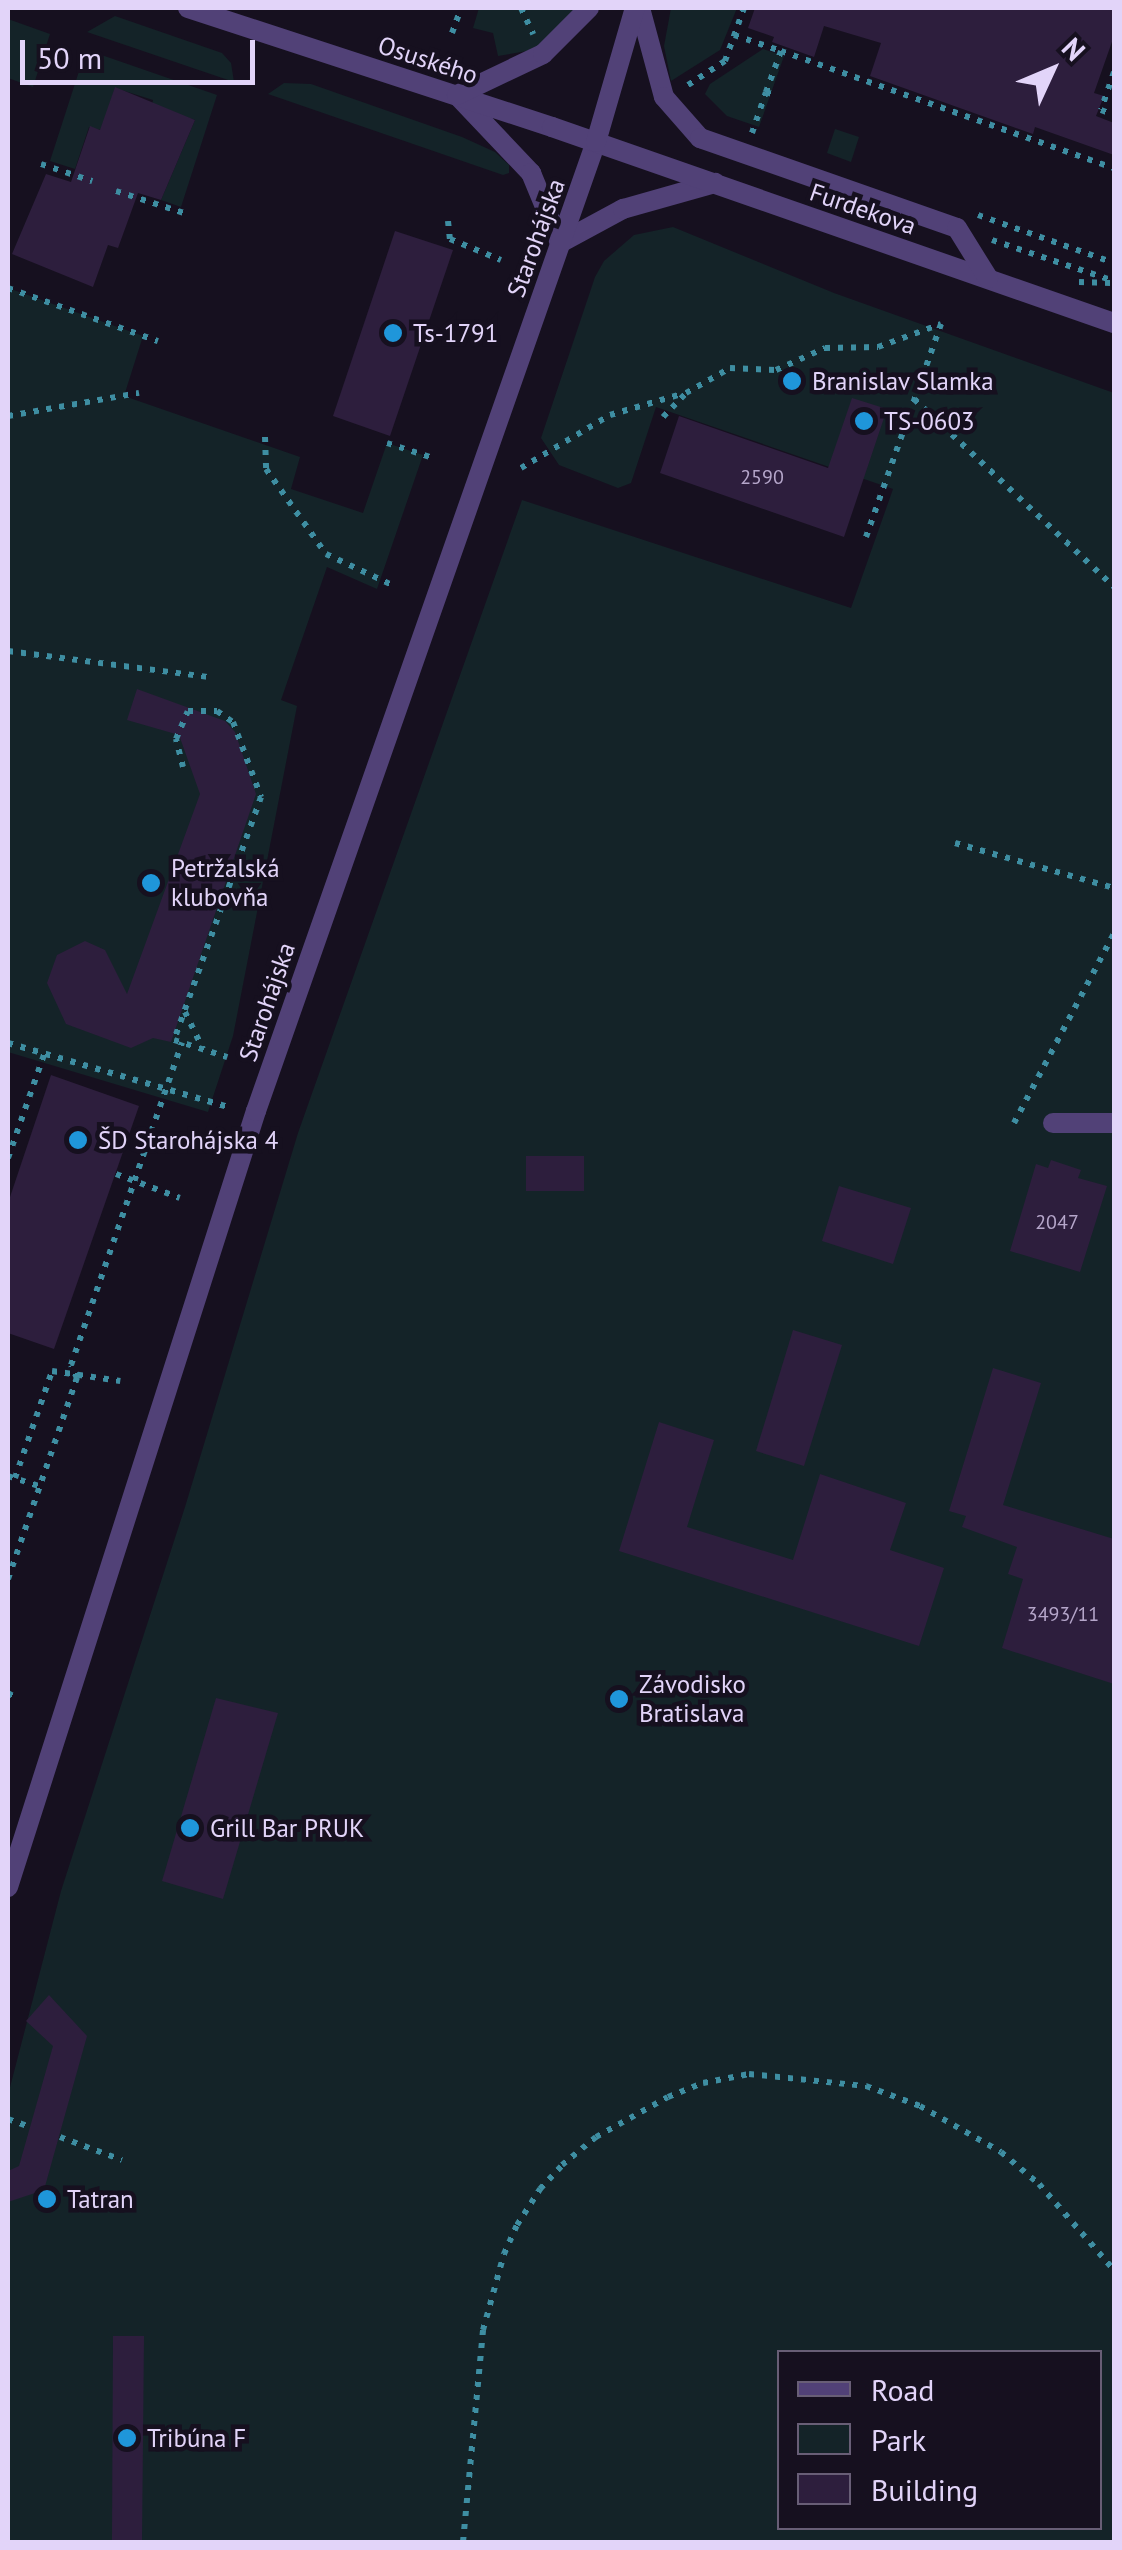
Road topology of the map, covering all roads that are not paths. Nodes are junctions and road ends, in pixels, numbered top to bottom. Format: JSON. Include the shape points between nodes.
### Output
{"nodes":[{"id":1,"x":188,"y":8,"type":"edge"},
{"id":2,"x":589,"y":8,"type":"edge"},
{"id":3,"x":638,"y":8,"type":"edge"},
{"id":4,"x":457,"y":95,"type":"junction"},
{"id":5,"x":596,"y":142,"type":"junction"},
{"id":6,"x":715,"y":183,"type":"junction"},
{"id":7,"x":560,"y":244,"type":"junction"},
{"id":8,"x":988,"y":278,"type":"junction"},
{"id":9,"x":1114,"y":323,"type":"edge"},
{"id":10,"x":1053,"y":1122,"type":"dead end"},
{"id":11,"x":1114,"y":1124,"type":"edge"},
{"id":12,"x":8,"y":1887,"type":"edge"}],
"edges":[{"from":1,"to":4,"type":"street","name":"Osuského"},
{"from":2,"to":4,"type":"street","via":[[543,54]]},
{"from":3,"to":5,"type":"street","name":"Starohájska"},
{"from":3,"to":8,"type":"street","via":[[664,97],[700,138],[957,228]]},
{"from":4,"to":5,"type":"street","name":"Osuského"},
{"from":4,"to":7,"type":"street","via":[[530,173]]},
{"from":5,"to":6,"type":"street","name":"Furdekova"},
{"from":5,"to":7,"type":"street","name":"Starohájska"},
{"from":6,"to":7,"type":"street","via":[[623,209]]},
{"from":6,"to":8,"type":"street","name":"Furdekova"},
{"from":7,"to":12,"type":"street","name":"Starohájska","via":[[270,1067]]},
{"from":8,"to":9,"type":"street","name":"Furdekova"},
{"from":10,"to":11,"type":"street"}]}
